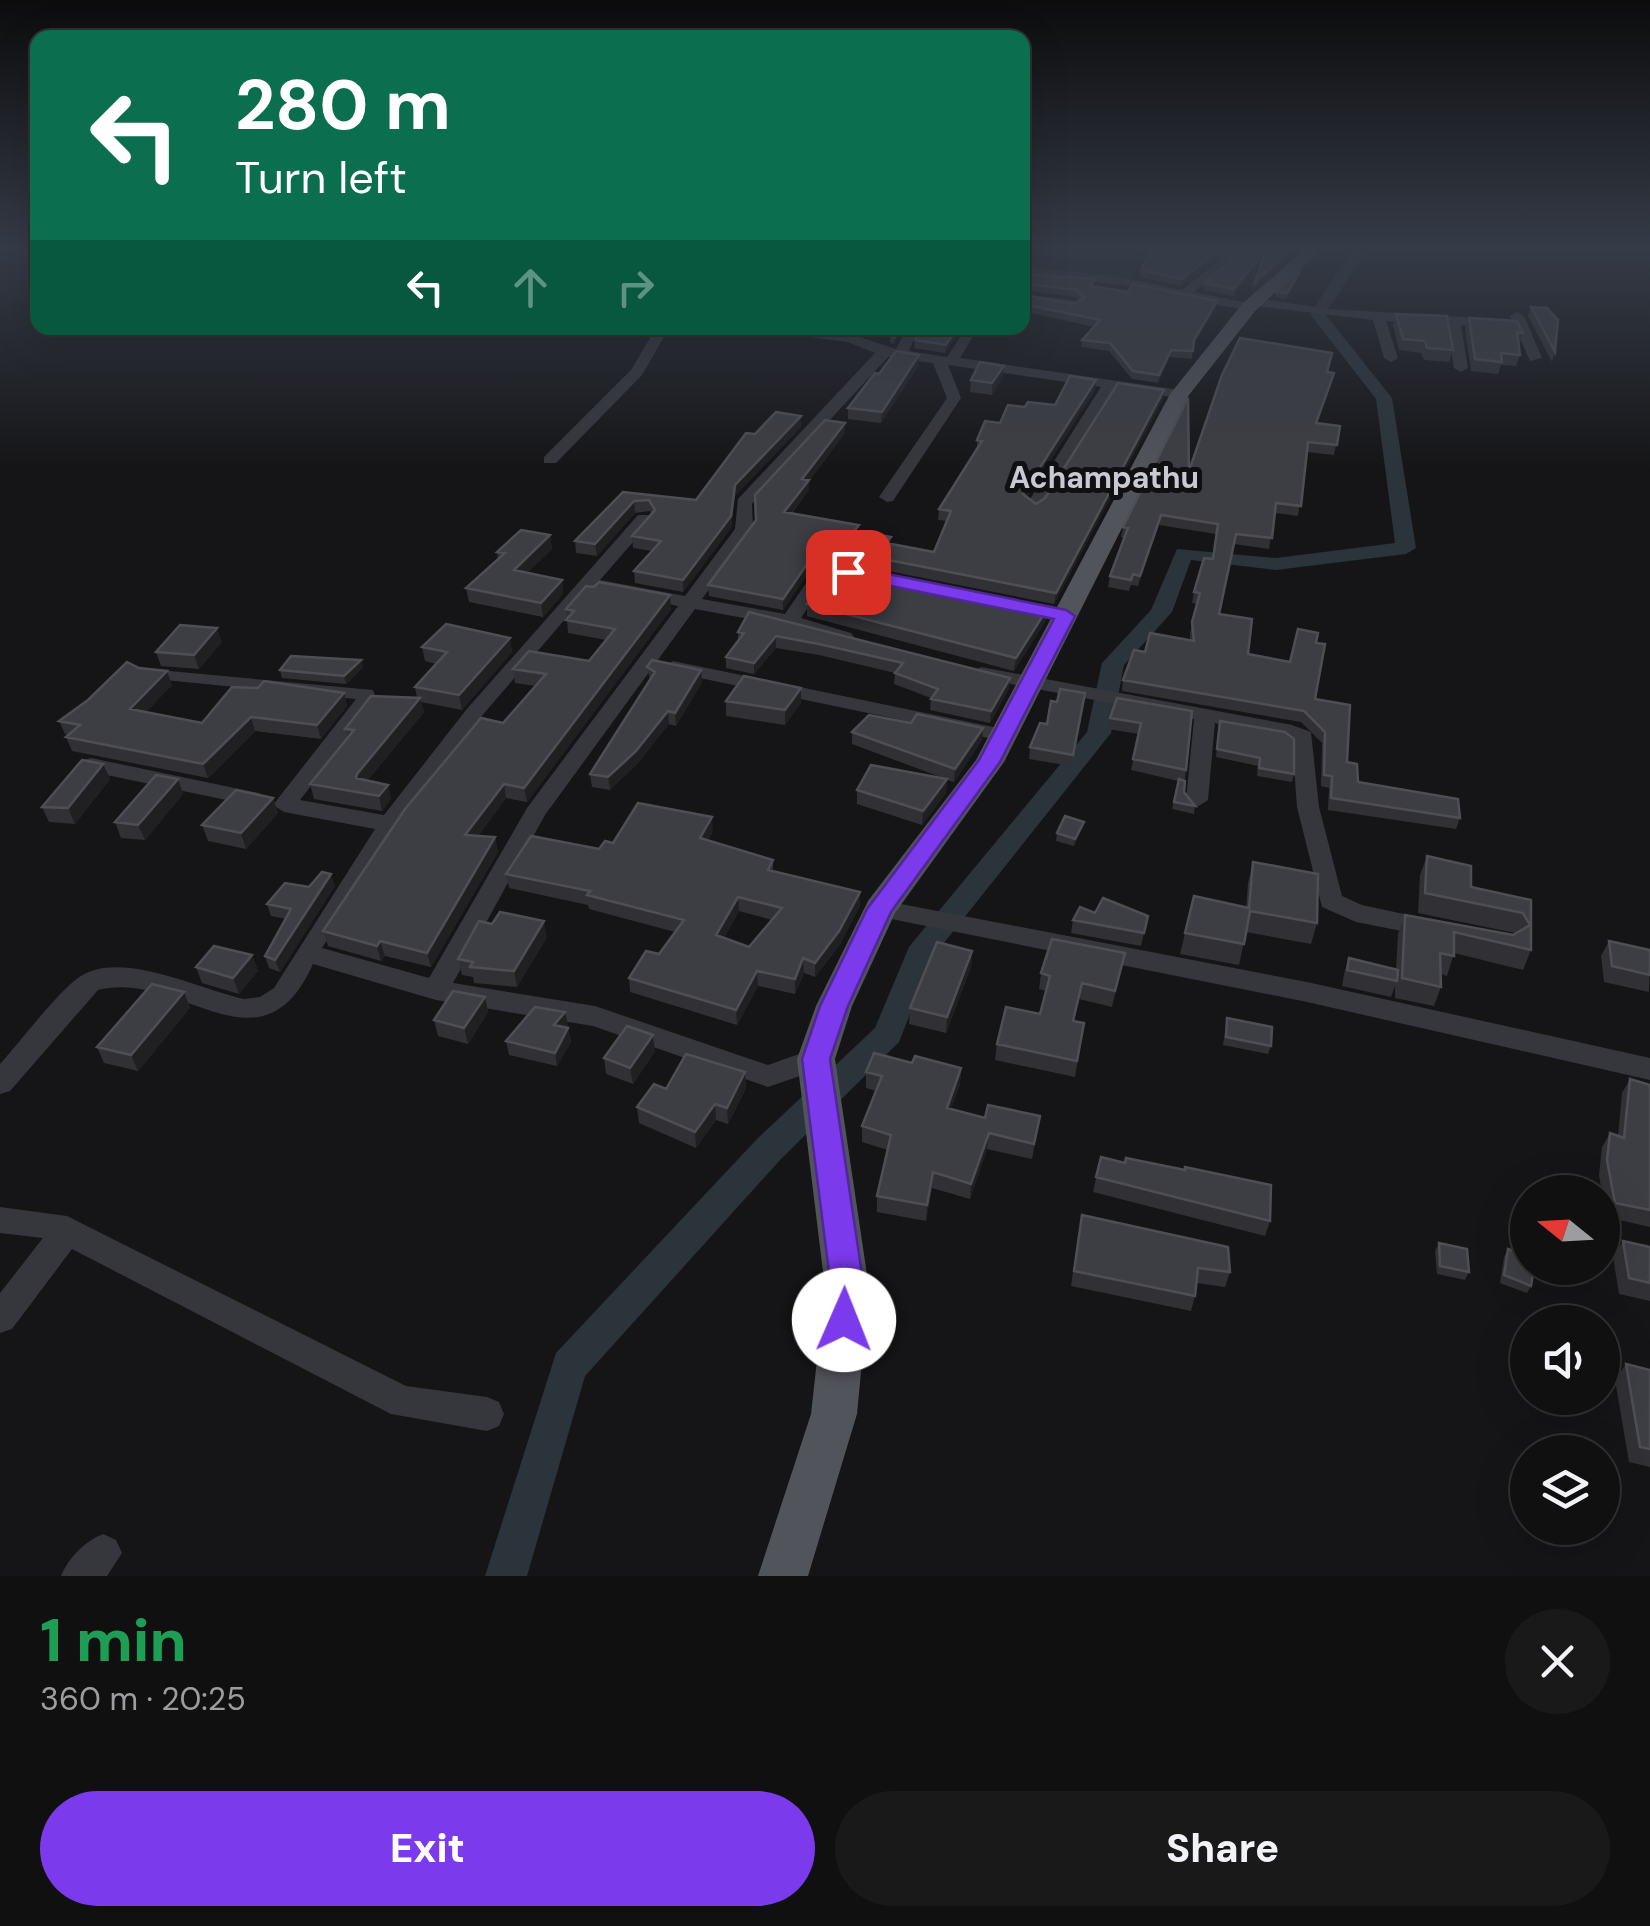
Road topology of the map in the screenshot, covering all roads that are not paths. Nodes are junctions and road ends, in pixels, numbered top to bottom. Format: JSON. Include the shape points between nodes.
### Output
{"nodes":[{"id":1,"x":1237,"y":323,"type":"edge"},
{"id":2,"x":1380,"y":323,"type":"edge"},
{"id":3,"x":1453,"y":323,"type":"edge"},
{"id":4,"x":1519,"y":323,"type":"edge"},
{"id":5,"x":658,"y":335,"type":"edge"},
{"id":6,"x":858,"y":335,"type":"edge"},
{"id":7,"x":907,"y":335,"type":"edge"},
{"id":8,"x":966,"y":335,"type":"edge"},
{"id":9,"x":892,"y":354,"type":"junction"},
{"id":10,"x":1390,"y":358,"type":"dead end"},
{"id":11,"x":1535,"y":358,"type":"dead end"},
{"id":12,"x":945,"y":361,"type":"junction"},
{"id":13,"x":1462,"y":368,"type":"dead end"},
{"id":14,"x":1111,"y":384,"type":"junction"},
{"id":15,"x":1180,"y":394,"type":"junction"},
{"id":16,"x":550,"y":460,"type":"dead end"},
{"id":17,"x":887,"y":497,"type":"dead end"},
{"id":18,"x":1032,"y":507,"type":"edge"},
{"id":19,"x":644,"y":519,"type":"edge"},
{"id":20,"x":834,"y":564,"type":"edge"},
{"id":21,"x":587,"y":582,"type":"junction"},
{"id":22,"x":691,"y":603,"type":"junction"},
{"id":23,"x":790,"y":621,"type":"junction"},
{"id":24,"x":859,"y":641,"type":"edge"},
{"id":25,"x":650,"y":662,"type":"junction"},
{"id":26,"x":962,"y":669,"type":"edge"},
{"id":27,"x":144,"y":672,"type":"edge"},
{"id":28,"x":1030,"y":685,"type":"junction"},
{"id":29,"x":1205,"y":716,"type":"junction"},
{"id":30,"x":1003,"y":735,"type":"junction"},
{"id":31,"x":92,"y":765,"type":"edge"},
{"id":32,"x":1197,"y":800,"type":"dead end"},
{"id":33,"x":284,"y":806,"type":"junction"},
{"id":34,"x":390,"y":824,"type":"junction"},
{"id":35,"x":880,"y":909,"type":"junction"},
{"id":36,"x":1449,"y":932,"type":"edge"},
{"id":37,"x":306,"y":953,"type":"junction"},
{"id":38,"x":436,"y":990,"type":"junction"},
{"id":39,"x":816,"y":1059,"type":"junction"},
{"id":40,"x":1650,"y":1070,"type":"edge"},
{"id":41,"x":0,"y":1083,"type":"edge"},
{"id":42,"x":0,"y":1220,"type":"edge"},
{"id":43,"x":67,"y":1232,"type":"junction"},
{"id":44,"x":0,"y":1318,"type":"edge"},
{"id":45,"x":487,"y":1414,"type":"dead end"},
{"id":46,"x":782,"y":1576,"type":"edge"}],
"edges":[{"from":1,"to":15,"type":"main road"},
{"from":2,"to":10,"type":"street"},
{"from":3,"to":13,"type":"street"},
{"from":4,"to":11,"type":"street"},
{"from":5,"to":16,"type":"street","via":[[636,372]]},
{"from":6,"to":9,"type":"street"},
{"from":7,"to":9,"type":"street"},
{"from":8,"to":12,"type":"street"},
{"from":9,"to":12,"type":"street"},
{"from":9,"to":22,"type":"street","via":[[744,503],[744,529]]},
{"from":12,"to":14,"type":"street"},
{"from":12,"to":17,"type":"street","via":[[954,398]]},
{"from":14,"to":15,"type":"street"},
{"from":14,"to":18,"type":"street"},
{"from":15,"to":28,"type":"main road","via":[[1056,614]]},
{"from":19,"to":21,"type":"street"},
{"from":20,"to":23,"type":"street"},
{"from":21,"to":22,"type":"street"},
{"from":21,"to":34,"type":"street","via":[[473,714]]},
{"from":22,"to":23,"type":"street"},
{"from":22,"to":25,"type":"street"},
{"from":23,"to":24,"type":"street"},
{"from":25,"to":30,"type":"street"},
{"from":25,"to":38,"type":"street","via":[[535,813]]},
{"from":26,"to":28,"type":"street"},
{"from":27,"to":33,"type":"street","via":[[366,694]]},
{"from":28,"to":29,"type":"street"},
{"from":28,"to":30,"type":"main road"},
{"from":29,"to":32,"type":"street"},
{"from":29,"to":36,"type":"street","via":[[1303,737],[1308,807],[1331,901],[1356,913]]},
{"from":30,"to":35,"type":"main road"},
{"from":31,"to":33,"type":"street"},
{"from":33,"to":34,"type":"street"},
{"from":34,"to":37,"type":"street"},
{"from":35,"to":39,"type":"main road"},
{"from":35,"to":40,"type":"street","via":[[1307,992]]},
{"from":37,"to":38,"type":"street"},
{"from":37,"to":41,"type":"street","via":[[283,996],[263,1008],[242,1010],[133,975],[106,975],[89,983]]},
{"from":38,"to":39,"type":"street","via":[[595,1016],[768,1076]]},
{"from":39,"to":46,"type":"main road","via":[[848,1288],[834,1414]]},
{"from":42,"to":43,"type":"street"},
{"from":43,"to":44,"type":"street"},
{"from":43,"to":45,"type":"street","via":[[402,1402]]}]}
